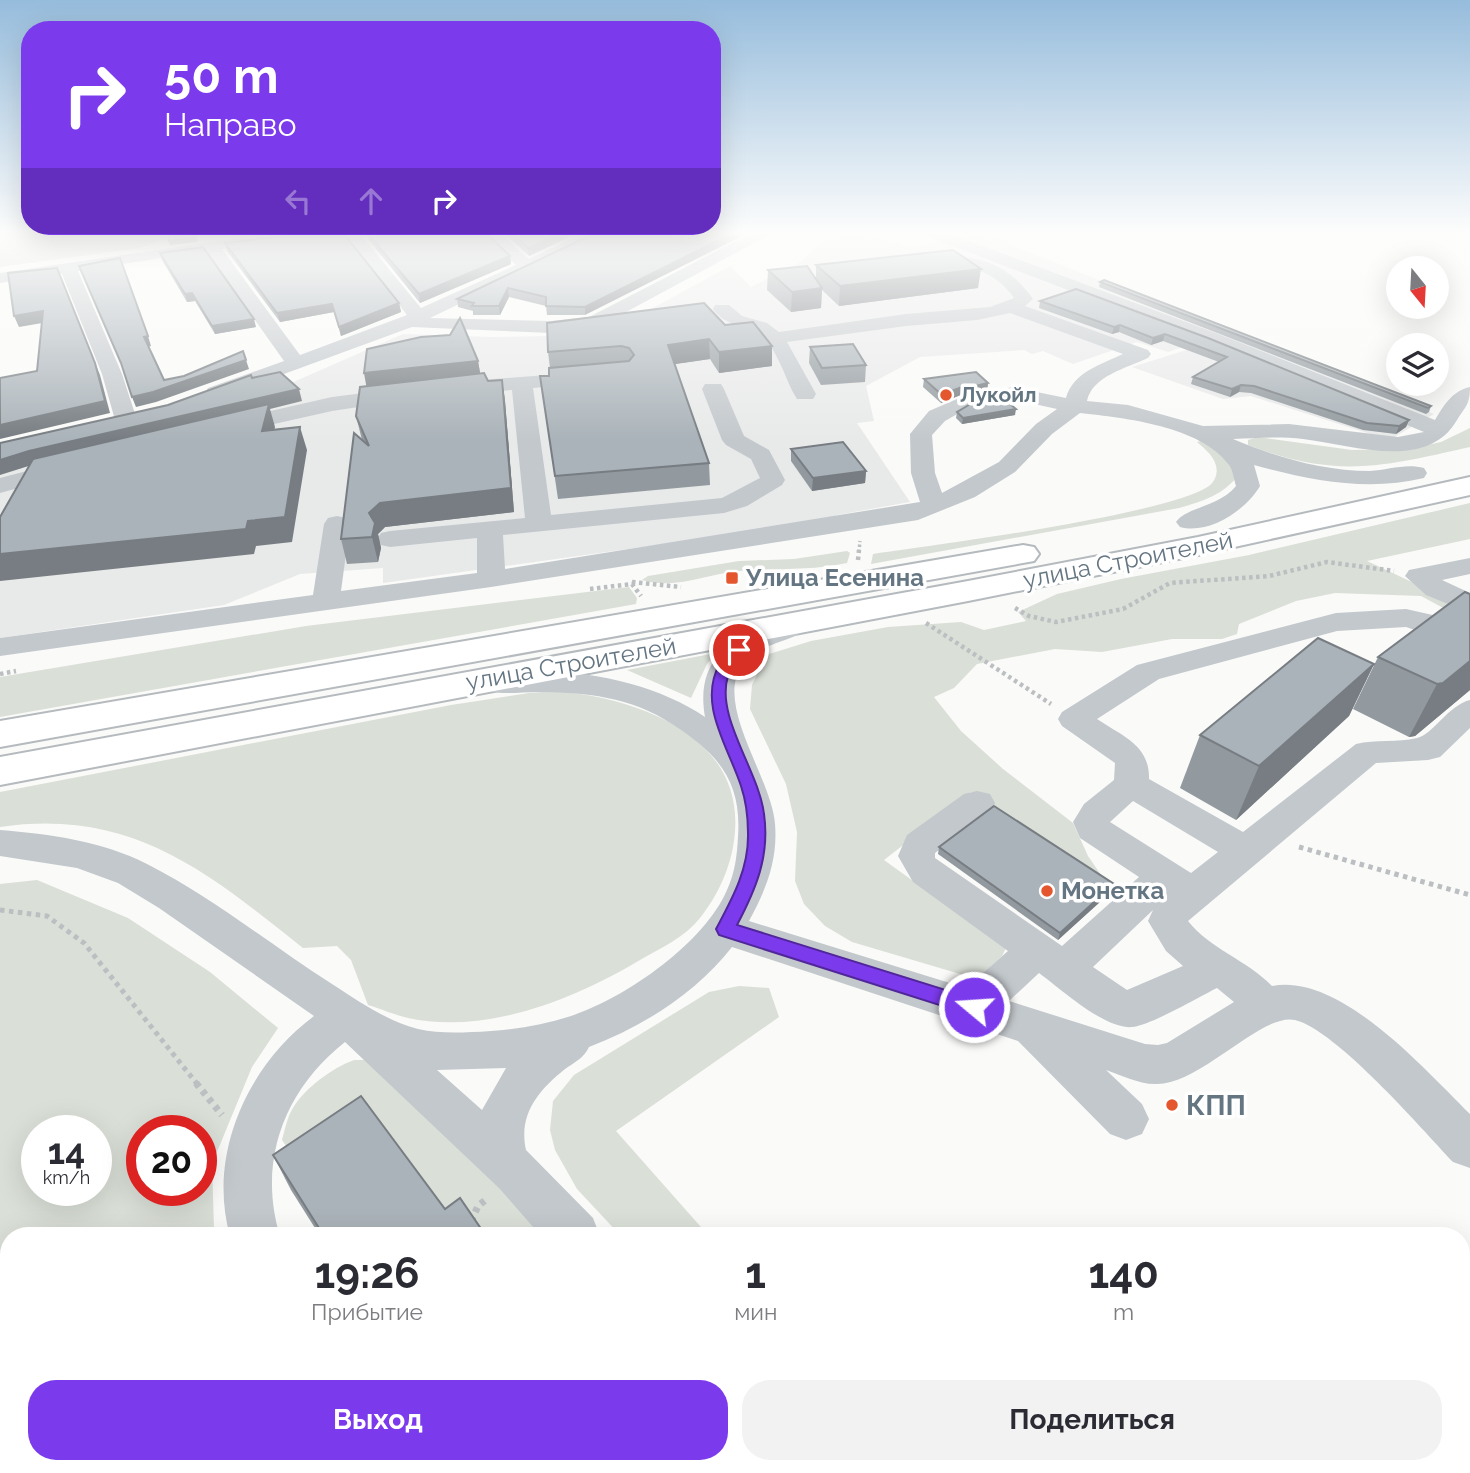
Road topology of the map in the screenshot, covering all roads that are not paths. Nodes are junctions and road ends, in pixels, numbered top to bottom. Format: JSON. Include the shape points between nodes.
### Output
{"nodes":[{"id":1,"x":83,"y":303,"type":"edge"},
{"id":2,"x":252,"y":303,"type":"edge"},
{"id":3,"x":401,"y":303,"type":"edge"},
{"id":4,"x":447,"y":303,"type":"edge"},
{"id":5,"x":630,"y":303,"type":"edge"},
{"id":6,"x":1015,"y":303,"type":"edge"},
{"id":7,"x":1118,"y":303,"type":"edge"},
{"id":8,"x":1151,"y":303,"type":"edge"},
{"id":9,"x":1007,"y":306,"type":"junction"},
{"id":10,"x":722,"y":309,"type":"dead end"},
{"id":11,"x":413,"y":319,"type":"junction"},
{"id":12,"x":775,"y":338,"type":"junction"},
{"id":13,"x":295,"y":362,"type":"junction"},
{"id":14,"x":611,"y":376,"type":"edge"},
{"id":15,"x":522,"y":383,"type":"junction"},
{"id":16,"x":713,"y":389,"type":"dead end"},
{"id":17,"x":1470,"y":393,"type":"edge"},
{"id":18,"x":805,"y":394,"type":"dead end"},
{"id":19,"x":198,"y":399,"type":"edge"},
{"id":20,"x":1075,"y":406,"type":"junction"},
{"id":21,"x":151,"y":414,"type":"edge"},
{"id":22,"x":126,"y":420,"type":"junction"},
{"id":23,"x":1444,"y":423,"type":"junction"},
{"id":24,"x":101,"y":426,"type":"edge"},
{"id":25,"x":211,"y":432,"type":"edge"},
{"id":26,"x":1204,"y":434,"type":"junction"},
{"id":27,"x":1470,"y":460,"type":"edge"},
{"id":28,"x":83,"y":463,"type":"edge"},
{"id":29,"x":1415,"y":473,"type":"junction"},
{"id":30,"x":0,"y":486,"type":"edge"},
{"id":31,"x":1470,"y":486,"type":"edge"},
{"id":32,"x":933,"y":505,"type":"junction"},
{"id":33,"x":1189,"y":522,"type":"junction"},
{"id":34,"x":337,"y":524,"type":"dead end"},
{"id":35,"x":539,"y":524,"type":"junction"},
{"id":36,"x":490,"y":529,"type":"junction"},
{"id":37,"x":390,"y":539,"type":"dead end"},
{"id":38,"x":1470,"y":566,"type":"edge"},
{"id":39,"x":491,"y":579,"type":"junction"},
{"id":40,"x":326,"y":600,"type":"junction"},
{"id":41,"x":1470,"y":604,"type":"edge"},
{"id":42,"x":815,"y":619,"type":"junction"},
{"id":43,"x":1470,"y":639,"type":"edge"},
{"id":44,"x":0,"y":647,"type":"edge"},
{"id":45,"x":429,"y":690,"type":"junction"},
{"id":46,"x":1470,"y":710,"type":"edge"},
{"id":47,"x":0,"y":734,"type":"edge"},
{"id":48,"x":741,"y":766,"type":"junction"},
{"id":49,"x":0,"y":771,"type":"edge"},
{"id":50,"x":1131,"y":784,"type":"junction"},
{"id":51,"x":977,"y":803,"type":"dead end"},
{"id":52,"x":0,"y":843,"type":"edge"},
{"id":53,"x":1255,"y":844,"type":"junction"},
{"id":54,"x":1179,"y":885,"type":"junction"},
{"id":55,"x":726,"y":929,"type":"junction"},
{"id":56,"x":1050,"y":960,"type":"junction"},
{"id":57,"x":1220,"y":968,"type":"junction"},
{"id":58,"x":1264,"y":1006,"type":"junction"},
{"id":59,"x":974,"y":1007,"type":"junction"},
{"id":60,"x":347,"y":1016,"type":"junction"},
{"id":61,"x":617,"y":1016,"type":"junction"},
{"id":62,"x":1028,"y":1025,"type":"junction"},
{"id":63,"x":1126,"y":1119,"type":"dead end"},
{"id":64,"x":1470,"y":1146,"type":"edge"},
{"id":65,"x":505,"y":1161,"type":"junction"},
{"id":66,"x":252,"y":1227,"type":"edge"},
{"id":67,"x":567,"y":1227,"type":"edge"}],
"edges":[{"from":1,"to":22,"type":"street"},
{"from":2,"to":13,"type":"street"},
{"from":3,"to":11,"type":"street"},
{"from":4,"to":11,"type":"street"},
{"from":5,"to":11,"type":"street","via":[[581,325]]},
{"from":6,"to":9,"type":"street"},
{"from":7,"to":23,"type":"street"},
{"from":8,"to":23,"type":"street"},
{"from":9,"to":12,"type":"street","via":[[977,315]]},
{"from":9,"to":20,"type":"street","via":[[1140,354],[1093,376],[1079,389]]},
{"from":10,"to":12,"type":"street","via":[[733,321],[762,326]]},
{"from":11,"to":13,"type":"street"},
{"from":12,"to":18,"type":"street"},
{"from":13,"to":19,"type":"street"},
{"from":14,"to":15,"type":"street"},
{"from":15,"to":25,"type":"street","via":[[331,404]]},
{"from":15,"to":35,"type":"street"},
{"from":16,"to":35,"type":"street","via":[[734,440],[761,455],[773,480],[724,505]]},
{"from":17,"to":23,"type":"street","via":[[1456,401]]},
{"from":20,"to":26,"type":"street","via":[[1128,412]]},
{"from":20,"to":32,"type":"street","via":[[1044,429],[1007,467],[966,492]]},
{"from":20,"to":32,"type":"street","via":[[1012,393],[971,401],[937,416],[921,434],[923,472]]},
{"from":21,"to":22,"type":"street"},
{"from":22,"to":24,"type":"street"},
{"from":23,"to":26,"type":"street","via":[[1425,440],[1401,444],[1289,431]]},
{"from":26,"to":29,"type":"street","via":[[1263,460],[1313,473],[1370,478]]},
{"from":26,"to":33,"type":"street","via":[[1242,464],[1248,486],[1230,506]]},
{"from":27,"to":29,"type":"main road","name":"улица Строителей"},
{"from":28,"to":30,"type":"street"},
{"from":29,"to":33,"type":"main road","name":"улица Строителей"},
{"from":31,"to":42,"type":"main road","name":"улица Строителей","via":[[1198,546]]},
{"from":32,"to":39,"type":"street","via":[[918,512]]},
{"from":33,"to":47,"type":"main road","name":"улица Строителей"},
{"from":34,"to":40,"type":"street"},
{"from":35,"to":36,"type":"street"},
{"from":36,"to":37,"type":"street"},
{"from":36,"to":39,"type":"street"},
{"from":38,"to":41,"type":"street","via":[[1419,576]]},
{"from":39,"to":40,"type":"street"},
{"from":40,"to":44,"type":"street"},
{"from":42,"to":45,"type":"main road","name":"улица Строителей"},
{"from":42,"to":48,"type":"street","via":[[756,640],[728,661],[718,692],[720,710]]},
{"from":43,"to":50,"type":"street","via":[[1406,618],[1336,622],[1148,672],[1074,719],[1127,755],[1132,763]]},
{"from":45,"to":48,"type":"street","via":[[557,681],[627,691],[684,715]]},
{"from":45,"to":49,"type":"main road","name":"улица Строителей"},
{"from":46,"to":53,"type":"street","via":[[1428,749],[1368,752]]},
{"from":48,"to":55,"type":"street","via":[[755,812],[757,837],[749,885]]},
{"from":50,"to":53,"type":"street"},
{"from":50,"to":54,"type":"street","via":[[1097,813],[1091,822],[1093,829]]},
{"from":51,"to":56,"type":"street","via":[[920,845],[917,860],[926,872]]},
{"from":52,"to":60,"type":"street","via":[[76,853],[123,869]]},
{"from":53,"to":54,"type":"street"},
{"from":54,"to":56,"type":"street"},
{"from":54,"to":57,"type":"street","via":[[1168,920],[1172,932]]},
{"from":55,"to":59,"type":"street"},
{"from":55,"to":61,"type":"street","via":[[684,972]]},
{"from":56,"to":57,"type":"street","via":[[1109,1001],[1132,1009]]},
{"from":56,"to":59,"type":"street"},
{"from":57,"to":58,"type":"street"},
{"from":58,"to":62,"type":"street","via":[[1179,1059],[1158,1065]]},
{"from":58,"to":64,"type":"street","via":[[1293,1002],[1333,1020]]},
{"from":59,"to":62,"type":"street"},
{"from":60,"to":61,"type":"street","via":[[398,1041],[450,1052],[517,1048]]},
{"from":60,"to":65,"type":"street"},
{"from":60,"to":66,"type":"street","via":[[294,1061],[267,1102],[252,1153],[247,1202]]},
{"from":61,"to":65,"type":"street","via":[[549,1055],[514,1090],[502,1119],[500,1147]]},
{"from":62,"to":63,"type":"street"},
{"from":65,"to":67,"type":"street"}]}
